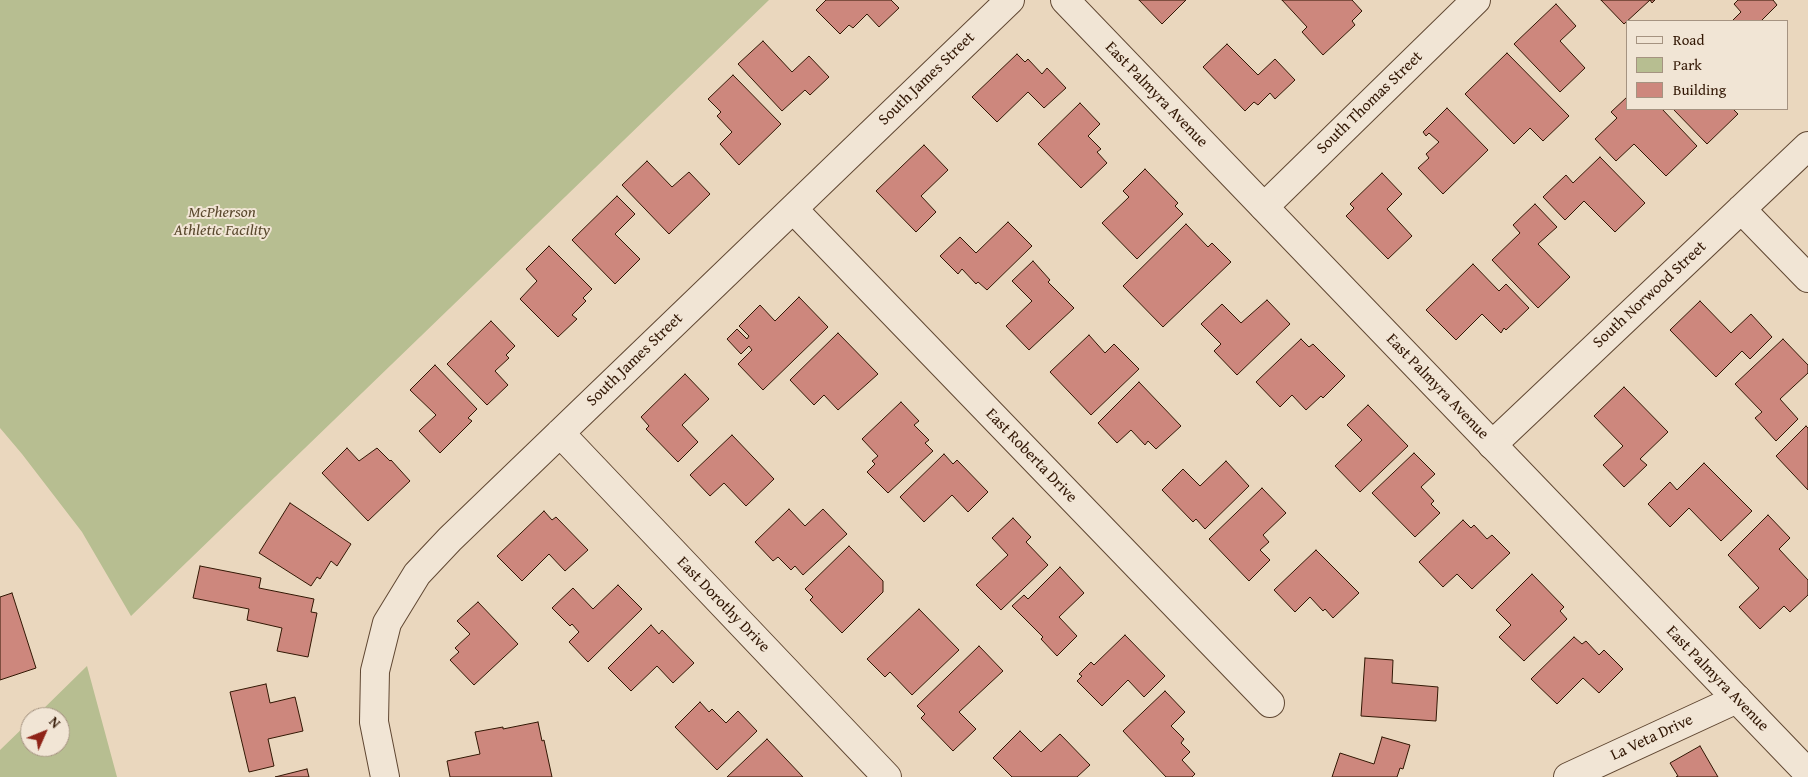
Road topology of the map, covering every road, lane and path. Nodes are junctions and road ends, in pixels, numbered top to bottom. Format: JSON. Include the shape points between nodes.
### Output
{"nodes":[{"id":1,"x":1010,"y":0,"type":"edge"},
{"id":2,"x":1065,"y":0,"type":"edge"},
{"id":3,"x":1476,"y":0,"type":"edge"},
{"id":4,"x":1808,"y":146,"type":"edge"},
{"id":5,"x":1264,"y":207,"type":"junction"},
{"id":6,"x":793,"y":208,"type":"junction"},
{"id":7,"x":1741,"y":209,"type":"junction"},
{"id":8,"x":1808,"y":278,"type":"edge"},
{"id":9,"x":560,"y":433,"type":"junction"},
{"id":10,"x":1492,"y":445,"type":"junction"},
{"id":11,"x":1736,"y":699,"type":"junction"},
{"id":12,"x":1270,"y":703,"type":"dead end"},
{"id":13,"x":1808,"y":773,"type":"edge"},
{"id":14,"x":385,"y":777,"type":"edge"},
{"id":15,"x":887,"y":777,"type":"edge"},
{"id":16,"x":1568,"y":777,"type":"edge"}],
"edges":[{"from":1,"to":6,"type":"street","name":"South James Street"},
{"from":2,"to":5,"type":"street","name":"East Palmyra Avenue"},
{"from":3,"to":5,"type":"street","name":"South Thomas Street"},
{"from":4,"to":7,"type":"street","name":"South Norwood Street"},
{"from":5,"to":10,"type":"street","name":"East Palmyra Avenue"},
{"from":6,"to":9,"type":"street","name":"South James Street"},
{"from":6,"to":12,"type":"street","name":"East Roberta Drive"},
{"from":7,"to":8,"type":"street"},
{"from":7,"to":10,"type":"street","name":"South Norwood Street"},
{"from":9,"to":14,"type":"street","name":"South James Street","via":[[417,574],[387,623],[375,671],[374,722]]},
{"from":9,"to":15,"type":"street","name":"East Dorothy Drive"},
{"from":10,"to":11,"type":"street","name":"East Palmyra Avenue"},
{"from":11,"to":13,"type":"street","name":"East Palmyra Avenue"},
{"from":11,"to":16,"type":"street","name":"La Veta Drive"}]}
